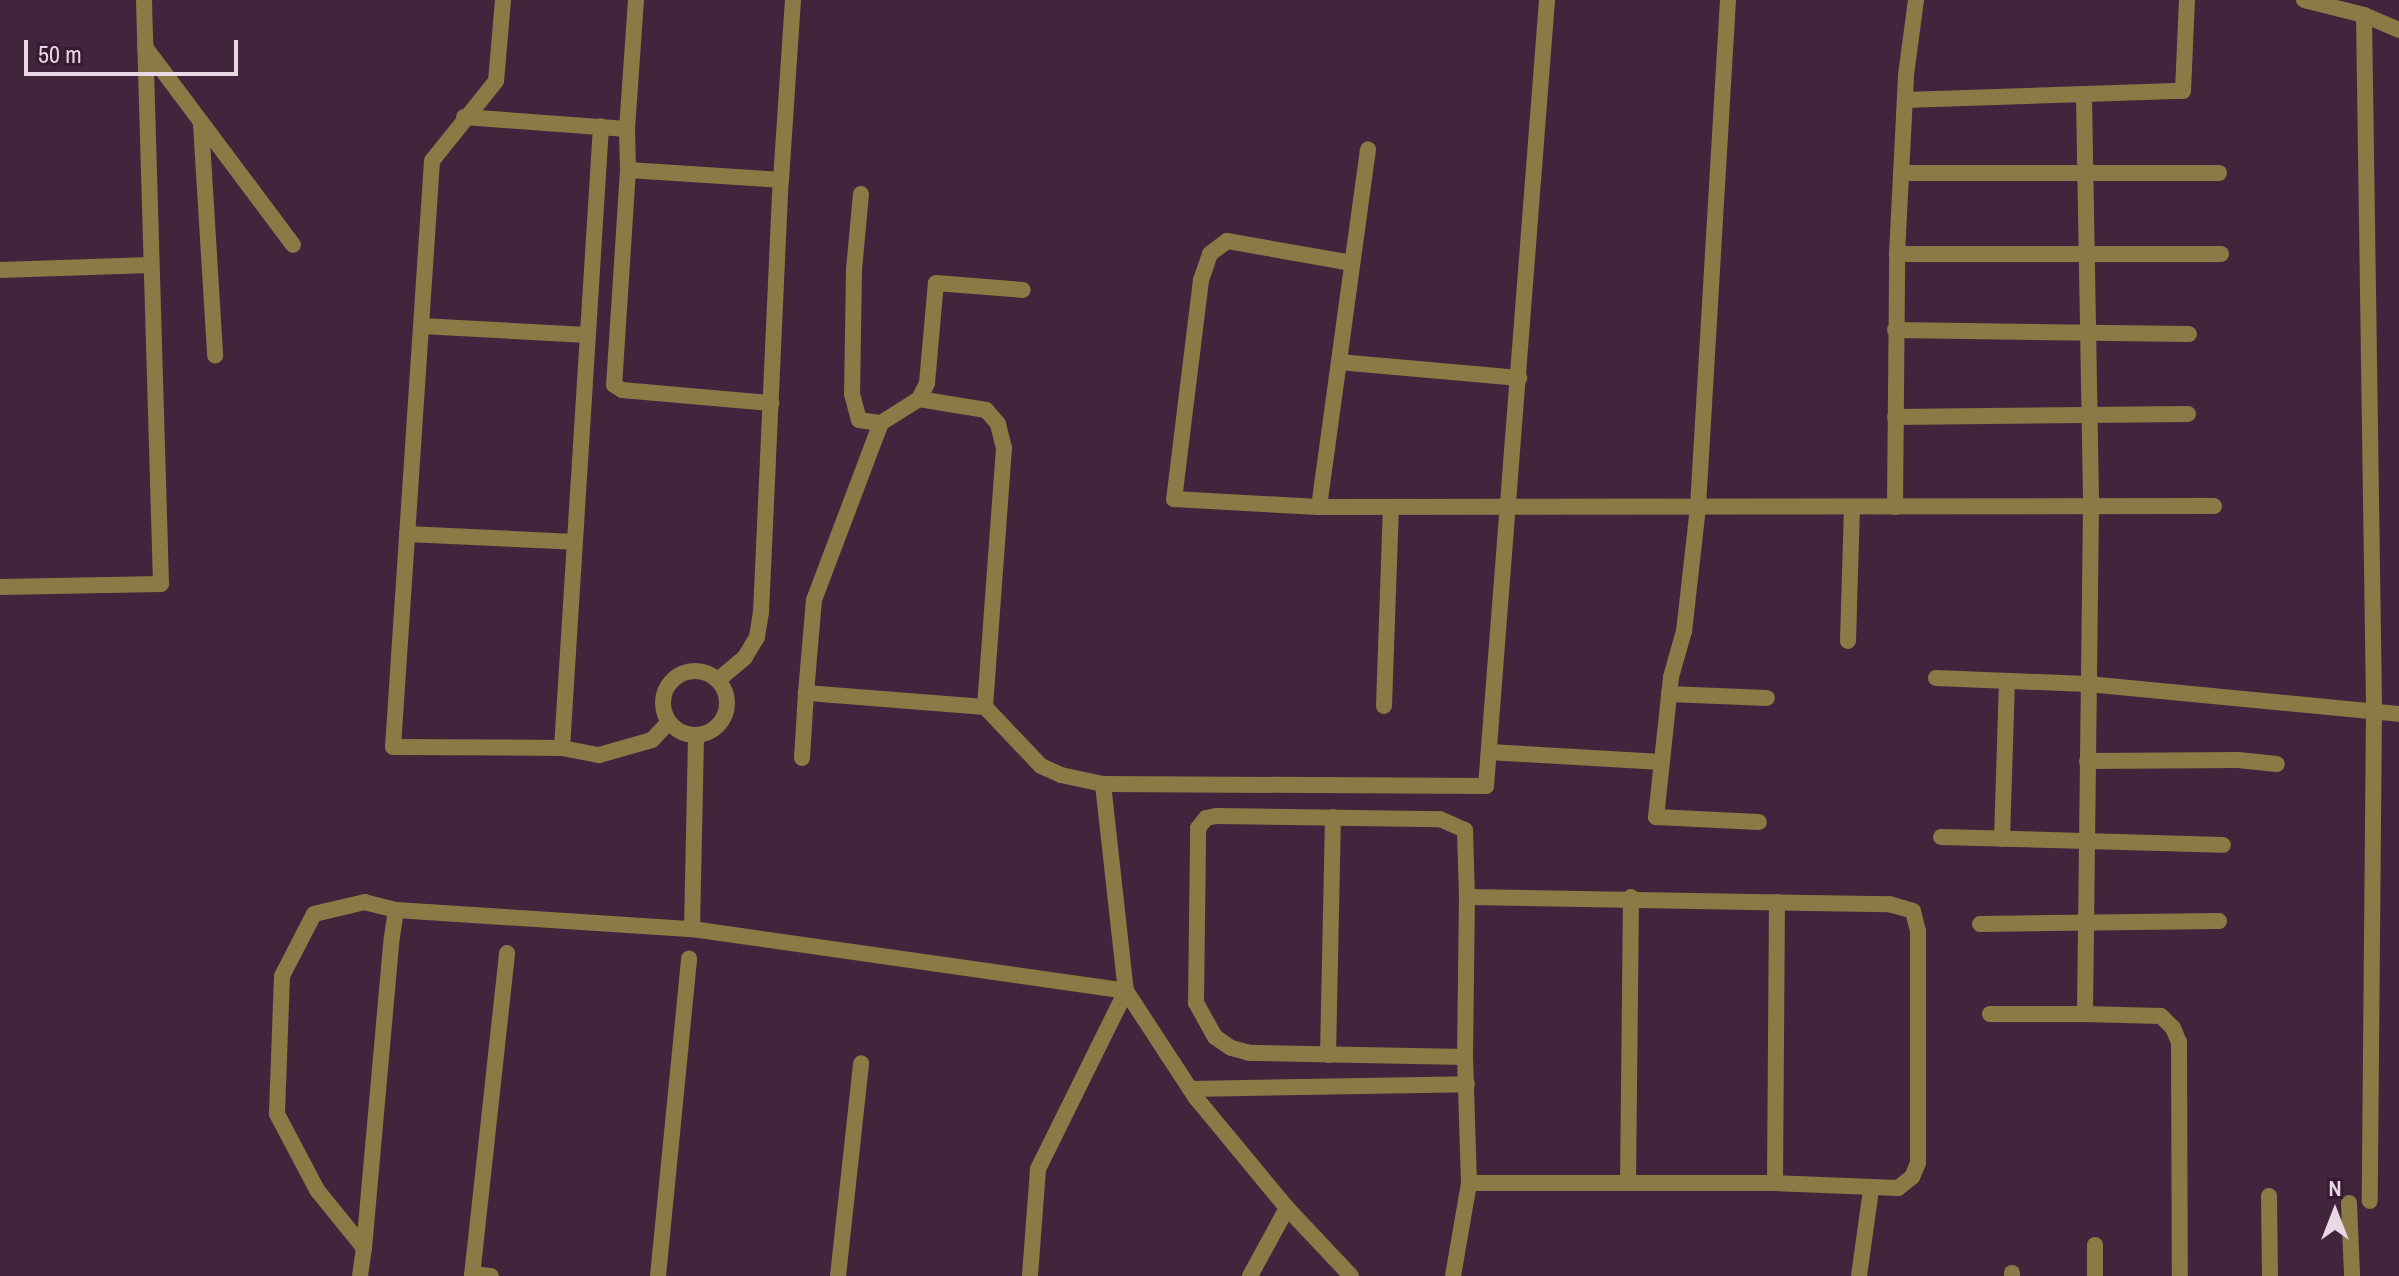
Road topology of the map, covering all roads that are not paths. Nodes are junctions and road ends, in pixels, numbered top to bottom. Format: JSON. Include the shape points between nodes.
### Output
{"nodes":[{"id":1,"x":144,"y":0,"type":"edge"},
{"id":2,"x":503,"y":0,"type":"edge"},
{"id":3,"x":636,"y":0,"type":"edge"},
{"id":4,"x":793,"y":0,"type":"edge"},
{"id":5,"x":1547,"y":0,"type":"edge"},
{"id":6,"x":1728,"y":0,"type":"edge"},
{"id":7,"x":1916,"y":0,"type":"edge"},
{"id":8,"x":2187,"y":0,"type":"edge"},
{"id":9,"x":2304,"y":0,"type":"edge"},
{"id":10,"x":2364,"y":15,"type":"junction"},
{"id":11,"x":2399,"y":30,"type":"edge"},
{"id":12,"x":145,"y":47,"type":"junction"},
{"id":13,"x":2084,"y":97,"type":"junction"},
{"id":14,"x":1905,"y":100,"type":"junction"},
{"id":15,"x":464,"y":117,"type":"junction"},
{"id":16,"x":201,"y":123,"type":"junction"},
{"id":17,"x":601,"y":126,"type":"junction"},
{"id":18,"x":627,"y":129,"type":"junction"},
{"id":19,"x":1368,"y":149,"type":"dead end"},
{"id":20,"x":628,"y":170,"type":"junction"},
{"id":21,"x":1901,"y":173,"type":"junction"},
{"id":22,"x":2219,"y":173,"type":"dead end"},
{"id":23,"x":2084,"y":175,"type":"junction"},
{"id":24,"x":781,"y":180,"type":"junction"},
{"id":25,"x":861,"y":194,"type":"dead end"},
{"id":26,"x":293,"y":245,"type":"dead end"},
{"id":27,"x":2086,"y":253,"type":"junction"},
{"id":28,"x":1897,"y":254,"type":"junction"},
{"id":29,"x":2221,"y":254,"type":"dead end"},
{"id":30,"x":1352,"y":263,"type":"junction"},
{"id":31,"x":151,"y":265,"type":"junction"},
{"id":32,"x":0,"y":270,"type":"edge"},
{"id":33,"x":1023,"y":290,"type":"dead end"},
{"id":34,"x":422,"y":326,"type":"junction"},
{"id":35,"x":1895,"y":330,"type":"junction"},
{"id":36,"x":2189,"y":334,"type":"dead end"},
{"id":37,"x":588,"y":335,"type":"junction"},
{"id":38,"x":2087,"y":335,"type":"junction"},
{"id":39,"x":215,"y":356,"type":"dead end"},
{"id":40,"x":1339,"y":362,"type":"junction"},
{"id":41,"x":1519,"y":378,"type":"junction"},
{"id":42,"x":919,"y":399,"type":"junction"},
{"id":43,"x":771,"y":403,"type":"junction"},
{"id":44,"x":2188,"y":414,"type":"dead end"},
{"id":45,"x":2089,"y":416,"type":"junction"},
{"id":46,"x":1895,"y":417,"type":"junction"},
{"id":47,"x":881,"y":423,"type":"junction"},
{"id":48,"x":2214,"y":506,"type":"dead end"},
{"id":49,"x":1319,"y":507,"type":"junction"},
{"id":50,"x":1391,"y":507,"type":"junction"},
{"id":51,"x":1509,"y":507,"type":"junction"},
{"id":52,"x":1698,"y":507,"type":"junction"},
{"id":53,"x":1852,"y":507,"type":"junction"},
{"id":54,"x":1895,"y":507,"type":"junction"},
{"id":55,"x":2091,"y":507,"type":"junction"},
{"id":56,"x":407,"y":534,"type":"junction"},
{"id":57,"x":574,"y":542,"type":"junction"},
{"id":58,"x":0,"y":587,"type":"edge"},
{"id":59,"x":1848,"y":641,"type":"dead end"},
{"id":60,"x":1936,"y":678,"type":"dead end"},
{"id":61,"x":718,"y":680,"type":"junction"},
{"id":62,"x":2007,"y":681,"type":"junction"},
{"id":63,"x":2088,"y":684,"type":"junction"},
{"id":64,"x":806,"y":693,"type":"junction"},
{"id":65,"x":1669,"y":694,"type":"junction"},
{"id":66,"x":1767,"y":698,"type":"dead end"},
{"id":67,"x":1384,"y":706,"type":"dead end"},
{"id":68,"x":985,"y":707,"type":"junction"},
{"id":69,"x":2374,"y":709,"type":"junction"},
{"id":70,"x":2399,"y":714,"type":"edge"},
{"id":71,"x":668,"y":723,"type":"junction"},
{"id":72,"x":696,"y":736,"type":"junction"},
{"id":73,"x":562,"y":748,"type":"junction"},
{"id":74,"x":1489,"y":752,"type":"junction"},
{"id":75,"x":802,"y":758,"type":"dead end"},
{"id":76,"x":2087,"y":761,"type":"junction"},
{"id":77,"x":1662,"y":762,"type":"junction"},
{"id":78,"x":2277,"y":764,"type":"dead end"},
{"id":79,"x":1103,"y":784,"type":"junction"},
{"id":80,"x":1333,"y":817,"type":"junction"},
{"id":81,"x":1759,"y":822,"type":"dead end"},
{"id":82,"x":1941,"y":837,"type":"dead end"},
{"id":83,"x":2002,"y":839,"type":"junction"},
{"id":84,"x":2087,"y":841,"type":"junction"},
{"id":85,"x":2223,"y":845,"type":"dead end"},
{"id":86,"x":1467,"y":897,"type":"junction"},
{"id":87,"x":1631,"y":897,"type":"junction"},
{"id":88,"x":1777,"y":902,"type":"junction"},
{"id":89,"x":396,"y":910,"type":"junction"},
{"id":90,"x":2086,"y":921,"type":"junction"},
{"id":91,"x":2219,"y":921,"type":"dead end"},
{"id":92,"x":1980,"y":924,"type":"dead end"},
{"id":93,"x":692,"y":929,"type":"junction"},
{"id":94,"x":507,"y":953,"type":"dead end"},
{"id":95,"x":689,"y":959,"type":"dead end"},
{"id":96,"x":1126,"y":991,"type":"junction"},
{"id":97,"x":1990,"y":1014,"type":"dead end"},
{"id":98,"x":2085,"y":1014,"type":"junction"},
{"id":99,"x":1328,"y":1055,"type":"junction"},
{"id":100,"x":1465,"y":1057,"type":"junction"},
{"id":101,"x":861,"y":1063,"type":"dead end"},
{"id":102,"x":1467,"y":1084,"type":"junction"},
{"id":103,"x":1190,"y":1089,"type":"junction"},
{"id":104,"x":1469,"y":1183,"type":"junction"},
{"id":105,"x":1628,"y":1183,"type":"junction"},
{"id":106,"x":1775,"y":1183,"type":"junction"},
{"id":107,"x":1871,"y":1189,"type":"junction"},
{"id":108,"x":2269,"y":1196,"type":"dead end"},
{"id":109,"x":2370,"y":1201,"type":"dead end"},
{"id":110,"x":2349,"y":1203,"type":"dead end"},
{"id":111,"x":1287,"y":1208,"type":"junction"},
{"id":112,"x":2095,"y":1245,"type":"dead end"},
{"id":113,"x":364,"y":1248,"type":"junction"},
{"id":114,"x":472,"y":1275,"type":"edge"},
{"id":115,"x":360,"y":1276,"type":"edge"},
{"id":116,"x":491,"y":1276,"type":"edge"},
{"id":117,"x":658,"y":1276,"type":"edge"},
{"id":118,"x":838,"y":1276,"type":"edge"},
{"id":119,"x":1030,"y":1276,"type":"edge"},
{"id":120,"x":1250,"y":1276,"type":"edge"},
{"id":121,"x":1351,"y":1276,"type":"edge"},
{"id":122,"x":1453,"y":1276,"type":"edge"},
{"id":123,"x":1859,"y":1276,"type":"edge"},
{"id":124,"x":2095,"y":1276,"type":"edge"},
{"id":125,"x":2180,"y":1276,"type":"edge"},
{"id":126,"x":2270,"y":1276,"type":"edge"},
{"id":127,"x":2352,"y":1276,"type":"edge"}],
"edges":[{"from":1,"to":12,"type":"street"},
{"from":2,"to":15,"type":"street","via":[[496,81]]},
{"from":3,"to":18,"type":"street"},
{"from":4,"to":24,"type":"street"},
{"from":5,"to":41,"type":"street"},
{"from":6,"to":52,"type":"street"},
{"from":7,"to":14,"type":"street"},
{"from":8,"to":13,"type":"street","via":[[2183,91]]},
{"from":9,"to":10,"type":"street"},
{"from":10,"to":11,"type":"street"},
{"from":10,"to":69,"type":"street"},
{"from":12,"to":16,"type":"street"},
{"from":12,"to":31,"type":"street"},
{"from":13,"to":14,"type":"street"},
{"from":13,"to":23,"type":"street"},
{"from":14,"to":21,"type":"street"},
{"from":15,"to":17,"type":"street"},
{"from":15,"to":34,"type":"street","via":[[432,161]]},
{"from":16,"to":26,"type":"street"},
{"from":16,"to":39,"type":"street"},
{"from":17,"to":18,"type":"street"},
{"from":17,"to":37,"type":"street"},
{"from":18,"to":20,"type":"street"},
{"from":19,"to":30,"type":"street"},
{"from":20,"to":24,"type":"street"},
{"from":20,"to":43,"type":"street","via":[[614,385],[622,390]]},
{"from":21,"to":23,"type":"street"},
{"from":21,"to":28,"type":"street"},
{"from":22,"to":23,"type":"street"},
{"from":23,"to":27,"type":"street"},
{"from":24,"to":43,"type":"street"},
{"from":25,"to":47,"type":"street","via":[[852,394],[859,420]]},
{"from":27,"to":28,"type":"street"},
{"from":27,"to":29,"type":"street"},
{"from":27,"to":38,"type":"street"},
{"from":28,"to":35,"type":"street"},
{"from":30,"to":40,"type":"street"},
{"from":30,"to":49,"type":"street","via":[[1227,241],[1210,254],[1201,280],[1174,499]]},
{"from":31,"to":32,"type":"street"},
{"from":31,"to":58,"type":"street","via":[[161,584]]},
{"from":33,"to":42,"type":"street","via":[[936,283],[927,383]]},
{"from":34,"to":37,"type":"street"},
{"from":34,"to":56,"type":"street"},
{"from":35,"to":38,"type":"street"},
{"from":35,"to":46,"type":"street"},
{"from":36,"to":38,"type":"street"},
{"from":37,"to":57,"type":"street"},
{"from":38,"to":45,"type":"street"},
{"from":40,"to":41,"type":"street"},
{"from":40,"to":49,"type":"street"},
{"from":41,"to":51,"type":"street"},
{"from":42,"to":47,"type":"street"},
{"from":42,"to":68,"type":"street","via":[[986,410],[998,424],[1004,448]]},
{"from":43,"to":61,"type":"street","via":[[757,637],[745,657]]},
{"from":44,"to":45,"type":"street"},
{"from":45,"to":46,"type":"street"},
{"from":45,"to":55,"type":"street"},
{"from":46,"to":54,"type":"street"},
{"from":47,"to":64,"type":"street","via":[[814,600]]},
{"from":48,"to":55,"type":"street"},
{"from":49,"to":50,"type":"street"},
{"from":50,"to":51,"type":"street"},
{"from":50,"to":67,"type":"street"},
{"from":51,"to":52,"type":"street"},
{"from":51,"to":74,"type":"street"},
{"from":52,"to":53,"type":"street"},
{"from":52,"to":65,"type":"street","via":[[1684,631]]},
{"from":53,"to":54,"type":"street"},
{"from":53,"to":59,"type":"street"},
{"from":54,"to":55,"type":"street"},
{"from":55,"to":63,"type":"street"},
{"from":56,"to":57,"type":"street"},
{"from":56,"to":73,"type":"street","via":[[393,747]]},
{"from":57,"to":73,"type":"street"},
{"from":60,"to":62,"type":"street"},
{"from":61,"to":71,"type":"street","via":[[701,670],[681,672],[666,685],[661,705]]},
{"from":61,"to":72,"type":"street","via":[[726,693],[722,722]]},
{"from":62,"to":63,"type":"street"},
{"from":62,"to":83,"type":"street"},
{"from":63,"to":69,"type":"street"},
{"from":63,"to":76,"type":"street"},
{"from":64,"to":68,"type":"street"},
{"from":64,"to":75,"type":"street"},
{"from":65,"to":66,"type":"street"},
{"from":65,"to":77,"type":"street"},
{"from":68,"to":79,"type":"street","via":[[1041,766]]},
{"from":69,"to":70,"type":"street"},
{"from":69,"to":109,"type":"street"},
{"from":71,"to":72,"type":"street","via":[[680,733]]},
{"from":71,"to":73,"type":"street","via":[[652,740],[625,750],[599,755]]},
{"from":72,"to":93,"type":"street"},
{"from":74,"to":77,"type":"street"},
{"from":74,"to":79,"type":"street","via":[[1486,786]]},
{"from":76,"to":78,"type":"street"},
{"from":76,"to":84,"type":"street"},
{"from":77,"to":81,"type":"street","via":[[1656,817]]},
{"from":79,"to":96,"type":"street"},
{"from":80,"to":86,"type":"street","via":[[1455,823],[1465,830]]},
{"from":80,"to":99,"type":"street"},
{"from":80,"to":99,"type":"street","via":[[1216,816],[1198,828],[1196,1003],[1201,1017],[1215,1037],[1250,1053]]},
{"from":82,"to":83,"type":"street"},
{"from":83,"to":84,"type":"street"},
{"from":84,"to":85,"type":"street"},
{"from":84,"to":90,"type":"street"},
{"from":86,"to":87,"type":"street"},
{"from":86,"to":100,"type":"street"},
{"from":87,"to":88,"type":"street"},
{"from":87,"to":105,"type":"street"},
{"from":88,"to":106,"type":"street"},
{"from":88,"to":107,"type":"street","via":[[1889,904],[1913,911],[1917,920],[1918,1163],[1912,1177],[1898,1188]]},
{"from":89,"to":93,"type":"street"},
{"from":89,"to":113,"type":"street"},
{"from":89,"to":113,"type":"street","via":[[365,902],[314,914],[282,976],[277,1114],[317,1190]]},
{"from":90,"to":91,"type":"street"},
{"from":90,"to":92,"type":"street"},
{"from":90,"to":98,"type":"street"},
{"from":93,"to":96,"type":"street"},
{"from":94,"to":114,"type":"street"},
{"from":95,"to":117,"type":"street"},
{"from":96,"to":103,"type":"street"},
{"from":96,"to":119,"type":"street","via":[[1038,1169]]},
{"from":97,"to":98,"type":"street"},
{"from":98,"to":125,"type":"street","via":[[2161,1016],[2179,1042]]},
{"from":99,"to":100,"type":"street"},
{"from":100,"to":102,"type":"street"},
{"from":101,"to":118,"type":"street"},
{"from":102,"to":103,"type":"street"},
{"from":102,"to":104,"type":"street"},
{"from":103,"to":111,"type":"street"},
{"from":104,"to":105,"type":"street"},
{"from":104,"to":122,"type":"street"},
{"from":105,"to":106,"type":"street"},
{"from":106,"to":107,"type":"street"},
{"from":107,"to":123,"type":"street"},
{"from":108,"to":126,"type":"street"},
{"from":110,"to":127,"type":"street"},
{"from":111,"to":120,"type":"street"},
{"from":111,"to":121,"type":"street"},
{"from":112,"to":124,"type":"street"},
{"from":113,"to":115,"type":"street"},
{"from":114,"to":116,"type":"street"}]}
